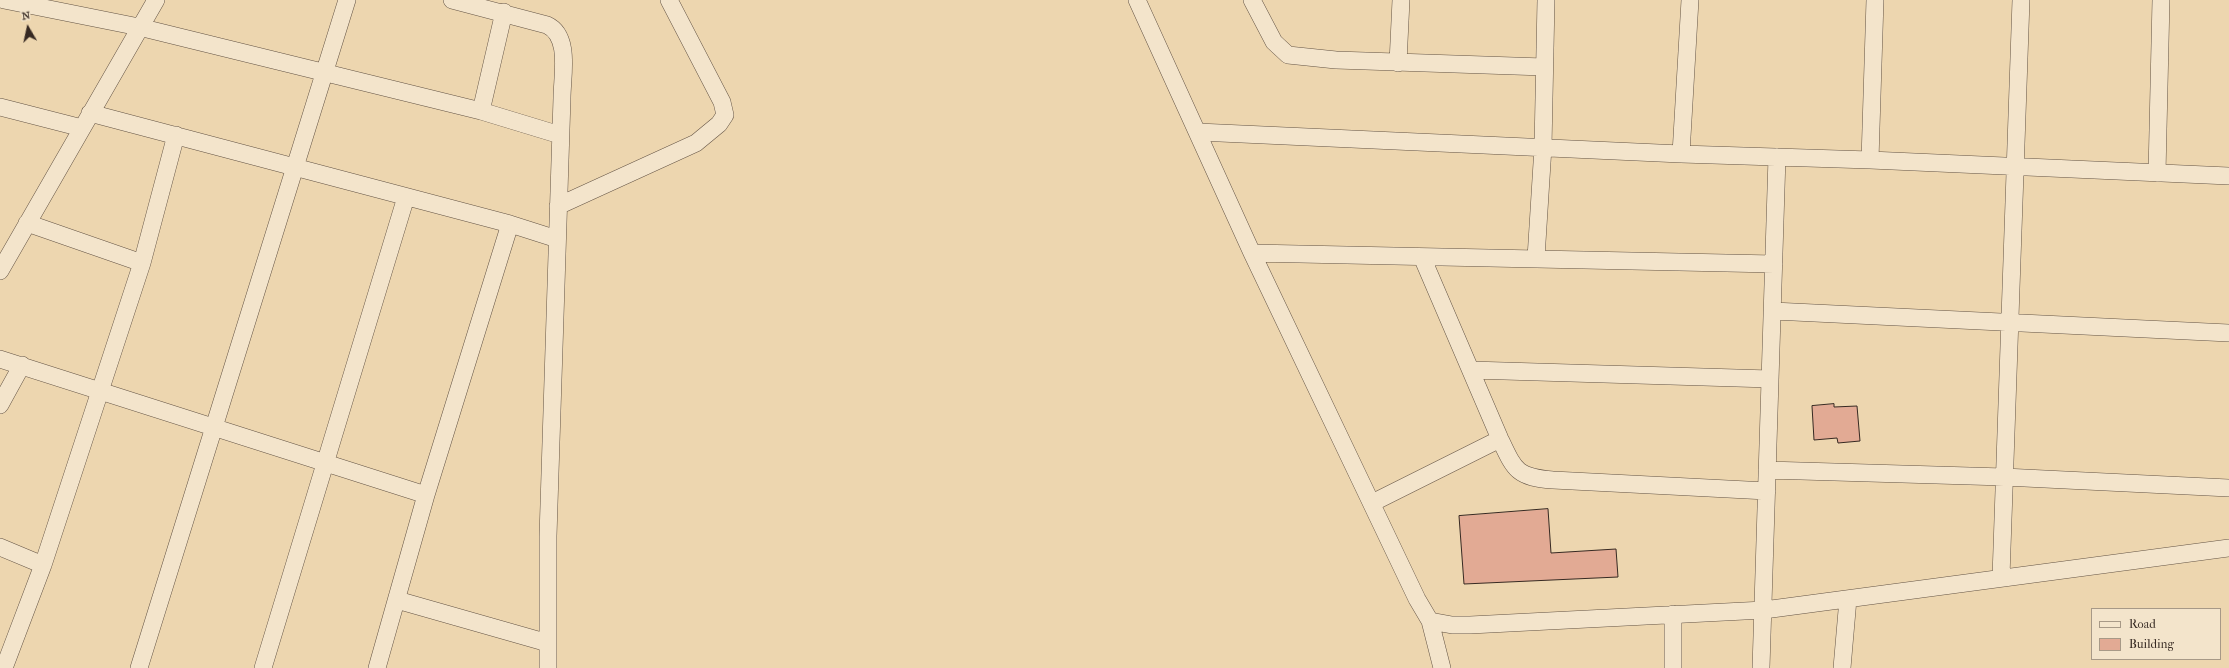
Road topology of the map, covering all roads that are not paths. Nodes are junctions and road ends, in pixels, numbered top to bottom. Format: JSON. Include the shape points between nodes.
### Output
{"nodes":[{"id":1,"x":4,"y":0,"type":"edge"},
{"id":2,"x":156,"y":0,"type":"edge"},
{"id":3,"x":347,"y":0,"type":"edge"},
{"id":4,"x":452,"y":0,"type":"edge"},
{"id":5,"x":668,"y":0,"type":"edge"},
{"id":6,"x":1137,"y":0,"type":"edge"},
{"id":7,"x":1252,"y":0,"type":"edge"},
{"id":8,"x":1401,"y":0,"type":"edge"},
{"id":9,"x":1546,"y":0,"type":"edge"},
{"id":10,"x":1690,"y":0,"type":"edge"},
{"id":11,"x":1875,"y":0,"type":"edge"},
{"id":12,"x":2021,"y":0,"type":"edge"},
{"id":13,"x":2161,"y":0,"type":"edge"},
{"id":14,"x":504,"y":12,"type":"junction"},
{"id":15,"x":139,"y":27,"type":"junction"},
{"id":16,"x":1398,"y":63,"type":"junction"},
{"id":17,"x":1544,"y":68,"type":"junction"},
{"id":18,"x":325,"y":74,"type":"junction"},
{"id":19,"x":0,"y":107,"type":"edge"},
{"id":20,"x":481,"y":111,"type":"junction"},
{"id":21,"x":90,"y":113,"type":"junction"},
{"id":22,"x":82,"y":128,"type":"junction"},
{"id":23,"x":1198,"y":132,"type":"junction"},
{"id":24,"x":176,"y":135,"type":"junction"},
{"id":25,"x":560,"y":135,"type":"junction"},
{"id":26,"x":1543,"y":147,"type":"junction"},
{"id":27,"x":1681,"y":154,"type":"junction"},
{"id":28,"x":1777,"y":157,"type":"junction"},
{"id":29,"x":1870,"y":160,"type":"junction"},
{"id":30,"x":296,"y":167,"type":"junction"},
{"id":31,"x":2016,"y":167,"type":"junction"},
{"id":32,"x":2157,"y":173,"type":"junction"},
{"id":33,"x":2229,"y":176,"type":"edge"},
{"id":34,"x":406,"y":196,"type":"junction"},
{"id":35,"x":558,"y":206,"type":"junction"},
{"id":36,"x":27,"y":223,"type":"junction"},
{"id":37,"x":510,"y":224,"type":"junction"},
{"id":38,"x":557,"y":239,"type":"junction"},
{"id":39,"x":1252,"y":253,"type":"junction"},
{"id":40,"x":1422,"y":257,"type":"junction"},
{"id":41,"x":1536,"y":258,"type":"junction"},
{"id":42,"x":142,"y":263,"type":"junction"},
{"id":43,"x":1774,"y":264,"type":"junction"},
{"id":44,"x":1,"y":268,"type":"edge"},
{"id":45,"x":1773,"y":311,"type":"junction"},
{"id":46,"x":2011,"y":323,"type":"junction"},
{"id":47,"x":2229,"y":333,"type":"edge"},
{"id":48,"x":0,"y":359,"type":"edge"},
{"id":49,"x":22,"y":365,"type":"junction"},
{"id":50,"x":1472,"y":370,"type":"junction"},
{"id":51,"x":1770,"y":379,"type":"junction"},
{"id":52,"x":99,"y":389,"type":"junction"},
{"id":53,"x":0,"y":404,"type":"edge"},
{"id":54,"x":214,"y":429,"type":"junction"},
{"id":55,"x":1500,"y":439,"type":"junction"},
{"id":56,"x":325,"y":463,"type":"junction"},
{"id":57,"x":1767,"y":470,"type":"junction"},
{"id":58,"x":2004,"y":478,"type":"junction"},
{"id":59,"x":2229,"y":488,"type":"edge"},
{"id":60,"x":1767,"y":491,"type":"junction"},
{"id":61,"x":426,"y":495,"type":"junction"},
{"id":62,"x":1372,"y":503,"type":"junction"},
{"id":63,"x":0,"y":547,"type":"edge"},
{"id":64,"x":2229,"y":548,"type":"edge"},
{"id":65,"x":43,"y":565,"type":"junction"},
{"id":66,"x":2001,"y":578,"type":"junction"},
{"id":67,"x":397,"y":600,"type":"junction"},
{"id":68,"x":1848,"y":600,"type":"junction"},
{"id":69,"x":1764,"y":610,"type":"junction"},
{"id":70,"x":1673,"y":614,"type":"junction"},
{"id":71,"x":1430,"y":621,"type":"junction"},
{"id":72,"x":548,"y":643,"type":"junction"},
{"id":73,"x":4,"y":668,"type":"edge"},
{"id":74,"x":139,"y":668,"type":"edge"},
{"id":75,"x":262,"y":668,"type":"edge"},
{"id":76,"x":377,"y":668,"type":"edge"},
{"id":77,"x":548,"y":668,"type":"edge"},
{"id":78,"x":1442,"y":668,"type":"edge"},
{"id":79,"x":1674,"y":668,"type":"edge"},
{"id":80,"x":1761,"y":668,"type":"edge"},
{"id":81,"x":1842,"y":668,"type":"edge"}],
"edges":[{"from":1,"to":15,"type":"street"},
{"from":2,"to":15,"type":"street"},
{"from":3,"to":18,"type":"street"},
{"from":4,"to":14,"type":"street"},
{"from":5,"to":35,"type":"street","via":[[722,102],[725,115],[719,124],[696,143]]},
{"from":6,"to":23,"type":"street"},
{"from":7,"to":16,"type":"street","via":[[1274,42],[1285,54]]},
{"from":8,"to":16,"type":"street"},
{"from":9,"to":17,"type":"street"},
{"from":10,"to":27,"type":"street"},
{"from":11,"to":29,"type":"street"},
{"from":12,"to":31,"type":"street"},
{"from":13,"to":32,"type":"street"},
{"from":14,"to":20,"type":"street"},
{"from":14,"to":25,"type":"street","via":[[547,24],[559,35],[562,53]]},
{"from":15,"to":18,"type":"street"},
{"from":15,"to":21,"type":"street"},
{"from":16,"to":17,"type":"street"},
{"from":17,"to":26,"type":"street"},
{"from":18,"to":20,"type":"street"},
{"from":18,"to":30,"type":"street"},
{"from":19,"to":22,"type":"street"},
{"from":20,"to":25,"type":"street"},
{"from":21,"to":22,"type":"street"},
{"from":21,"to":24,"type":"street"},
{"from":22,"to":36,"type":"street"},
{"from":23,"to":26,"type":"street"},
{"from":23,"to":39,"type":"street"},
{"from":24,"to":30,"type":"street"},
{"from":24,"to":42,"type":"street"},
{"from":25,"to":35,"type":"street"},
{"from":26,"to":27,"type":"street"},
{"from":26,"to":41,"type":"street"},
{"from":27,"to":28,"type":"street"},
{"from":28,"to":29,"type":"street"},
{"from":28,"to":43,"type":"street"},
{"from":29,"to":31,"type":"street"},
{"from":30,"to":34,"type":"street"},
{"from":30,"to":54,"type":"street"},
{"from":31,"to":32,"type":"street"},
{"from":31,"to":46,"type":"street"},
{"from":32,"to":33,"type":"street"},
{"from":34,"to":37,"type":"street"},
{"from":34,"to":56,"type":"street"},
{"from":35,"to":38,"type":"street"},
{"from":36,"to":42,"type":"street"},
{"from":36,"to":44,"type":"street"},
{"from":37,"to":38,"type":"street"},
{"from":37,"to":61,"type":"street"},
{"from":38,"to":72,"type":"street","via":[[548,536]]},
{"from":39,"to":40,"type":"street"},
{"from":39,"to":62,"type":"street"},
{"from":40,"to":41,"type":"street"},
{"from":40,"to":50,"type":"street"},
{"from":41,"to":43,"type":"street"},
{"from":42,"to":52,"type":"street"},
{"from":43,"to":45,"type":"street"},
{"from":45,"to":46,"type":"street"},
{"from":45,"to":51,"type":"street"},
{"from":46,"to":47,"type":"street"},
{"from":46,"to":58,"type":"street"},
{"from":48,"to":49,"type":"street"},
{"from":49,"to":52,"type":"street"},
{"from":49,"to":53,"type":"street"},
{"from":50,"to":51,"type":"street"},
{"from":50,"to":55,"type":"street"},
{"from":51,"to":57,"type":"street"},
{"from":52,"to":54,"type":"street"},
{"from":52,"to":65,"type":"street"},
{"from":54,"to":56,"type":"street"},
{"from":54,"to":74,"type":"street"},
{"from":55,"to":60,"type":"street","via":[[1516,468],[1530,478],[1617,485]]},
{"from":55,"to":62,"type":"street"},
{"from":56,"to":61,"type":"street"},
{"from":56,"to":75,"type":"street"},
{"from":57,"to":58,"type":"street"},
{"from":57,"to":60,"type":"street"},
{"from":58,"to":59,"type":"street"},
{"from":58,"to":66,"type":"street"},
{"from":60,"to":69,"type":"street"},
{"from":61,"to":67,"type":"street"},
{"from":62,"to":71,"type":"street"},
{"from":63,"to":65,"type":"street"},
{"from":64,"to":66,"type":"street"},
{"from":65,"to":73,"type":"street"},
{"from":66,"to":68,"type":"street"},
{"from":67,"to":72,"type":"street"},
{"from":67,"to":76,"type":"street"},
{"from":68,"to":69,"type":"street"},
{"from":68,"to":81,"type":"street"},
{"from":69,"to":70,"type":"street"},
{"from":69,"to":80,"type":"street"},
{"from":70,"to":71,"type":"street","via":[[1470,625]]},
{"from":70,"to":79,"type":"street"},
{"from":71,"to":78,"type":"street"},
{"from":72,"to":77,"type":"street"}]}
